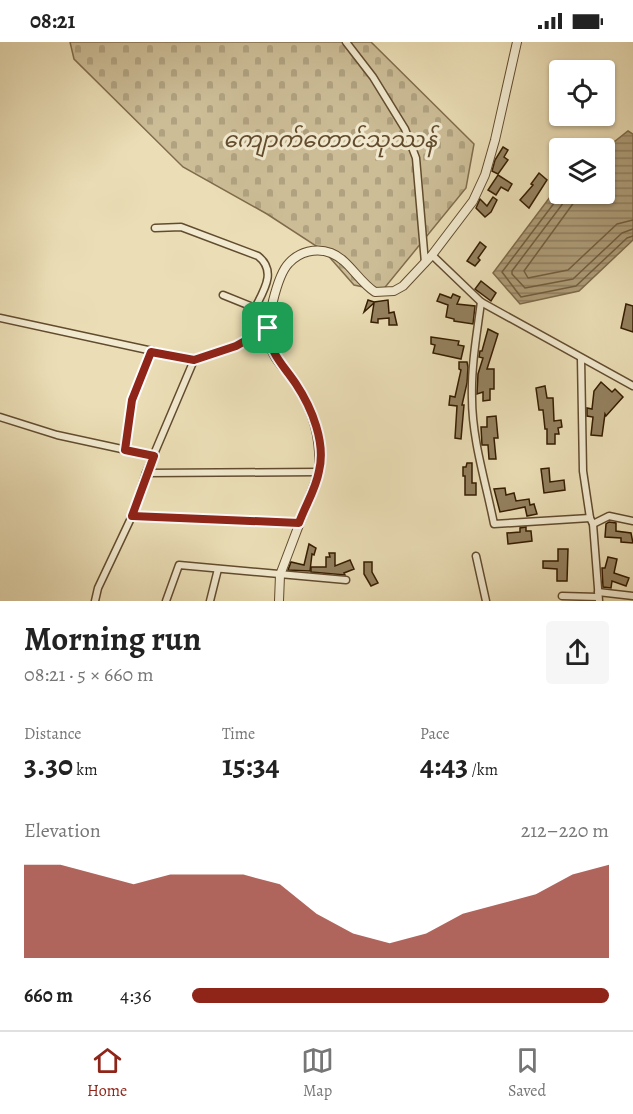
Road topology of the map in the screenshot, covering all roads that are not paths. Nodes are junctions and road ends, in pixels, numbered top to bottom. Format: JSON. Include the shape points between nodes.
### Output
{"nodes":[{"id":1,"x":346,"y":42,"type":"edge"},
{"id":2,"x":517,"y":42,"type":"edge"},
{"id":3,"x":154,"y":228,"type":"dead end"},
{"id":4,"x":432,"y":255,"type":"junction"},
{"id":5,"x":425,"y":263,"type":"junction"},
{"id":6,"x":223,"y":295,"type":"dead end"},
{"id":7,"x":481,"y":302,"type":"junction"},
{"id":8,"x":255,"y":308,"type":"junction"},
{"id":9,"x":270,"y":314,"type":"junction"},
{"id":10,"x":0,"y":318,"type":"edge"},
{"id":11,"x":268,"y":328,"type":"junction"},
{"id":12,"x":151,"y":352,"type":"junction"},
{"id":13,"x":581,"y":358,"type":"junction"},
{"id":14,"x":194,"y":360,"type":"junction"},
{"id":15,"x":633,"y":386,"type":"edge"},
{"id":16,"x":0,"y":417,"type":"edge"},
{"id":17,"x":125,"y":450,"type":"junction"},
{"id":18,"x":154,"y":456,"type":"junction"},
{"id":19,"x":319,"y":472,"type":"junction"},
{"id":20,"x":146,"y":473,"type":"junction"},
{"id":21,"x":132,"y":516,"type":"junction"},
{"id":22,"x":591,"y":521,"type":"junction"},
{"id":23,"x":633,"y":521,"type":"edge"},
{"id":24,"x":299,"y":523,"type":"junction"},
{"id":25,"x":476,"y":556,"type":"dead end"},
{"id":26,"x":218,"y":569,"type":"junction"},
{"id":27,"x":280,"y":575,"type":"junction"},
{"id":28,"x":346,"y":580,"type":"dead end"},
{"id":29,"x":562,"y":596,"type":"dead end"},
{"id":30,"x":598,"y":596,"type":"edge"},
{"id":31,"x":633,"y":596,"type":"edge"},
{"id":32,"x":95,"y":601,"type":"edge"},
{"id":33,"x":166,"y":601,"type":"edge"},
{"id":34,"x":210,"y":601,"type":"edge"},
{"id":35,"x":279,"y":601,"type":"edge"},
{"id":36,"x":486,"y":601,"type":"edge"}],
"edges":[{"from":1,"to":5,"type":"street","via":[[405,129],[416,158]]},
{"from":2,"to":4,"type":"street","via":[[485,176],[473,201]]},
{"from":3,"to":8,"type":"street","via":[[188,229],[258,256],[268,270],[267,283]]},
{"from":4,"to":5,"type":"street"},
{"from":4,"to":7,"type":"street"},
{"from":5,"to":9,"type":"street","via":[[403,286],[375,292],[340,258],[321,250],[311,251],[287,265]]},
{"from":6,"to":8,"type":"street"},
{"from":7,"to":13,"type":"street"},
{"from":7,"to":22,"type":"street","via":[[472,398],[475,435],[494,524]]},
{"from":8,"to":9,"type":"street"},
{"from":9,"to":11,"type":"street"},
{"from":10,"to":12,"type":"street"},
{"from":11,"to":14,"type":"street","via":[[236,346]]},
{"from":11,"to":19,"type":"street","via":[[269,343],[297,385],[319,435]]},
{"from":12,"to":14,"type":"street"},
{"from":12,"to":17,"type":"street","via":[[132,400]]},
{"from":13,"to":15,"type":"street"},
{"from":13,"to":22,"type":"street","via":[[583,471]]},
{"from":14,"to":18,"type":"street"},
{"from":16,"to":17,"type":"street"},
{"from":17,"to":18,"type":"street"},
{"from":18,"to":20,"type":"street"},
{"from":19,"to":20,"type":"street"},
{"from":19,"to":24,"type":"street"},
{"from":20,"to":21,"type":"street"},
{"from":21,"to":24,"type":"street"},
{"from":21,"to":32,"type":"street"},
{"from":22,"to":23,"type":"street","via":[[609,516]]},
{"from":22,"to":30,"type":"street"},
{"from":24,"to":27,"type":"street"},
{"from":25,"to":36,"type":"street"},
{"from":26,"to":27,"type":"street"},
{"from":26,"to":33,"type":"street","via":[[179,565]]},
{"from":26,"to":34,"type":"street"},
{"from":27,"to":28,"type":"street"},
{"from":27,"to":35,"type":"street"},
{"from":29,"to":30,"type":"street"},
{"from":30,"to":31,"type":"street"}]}
